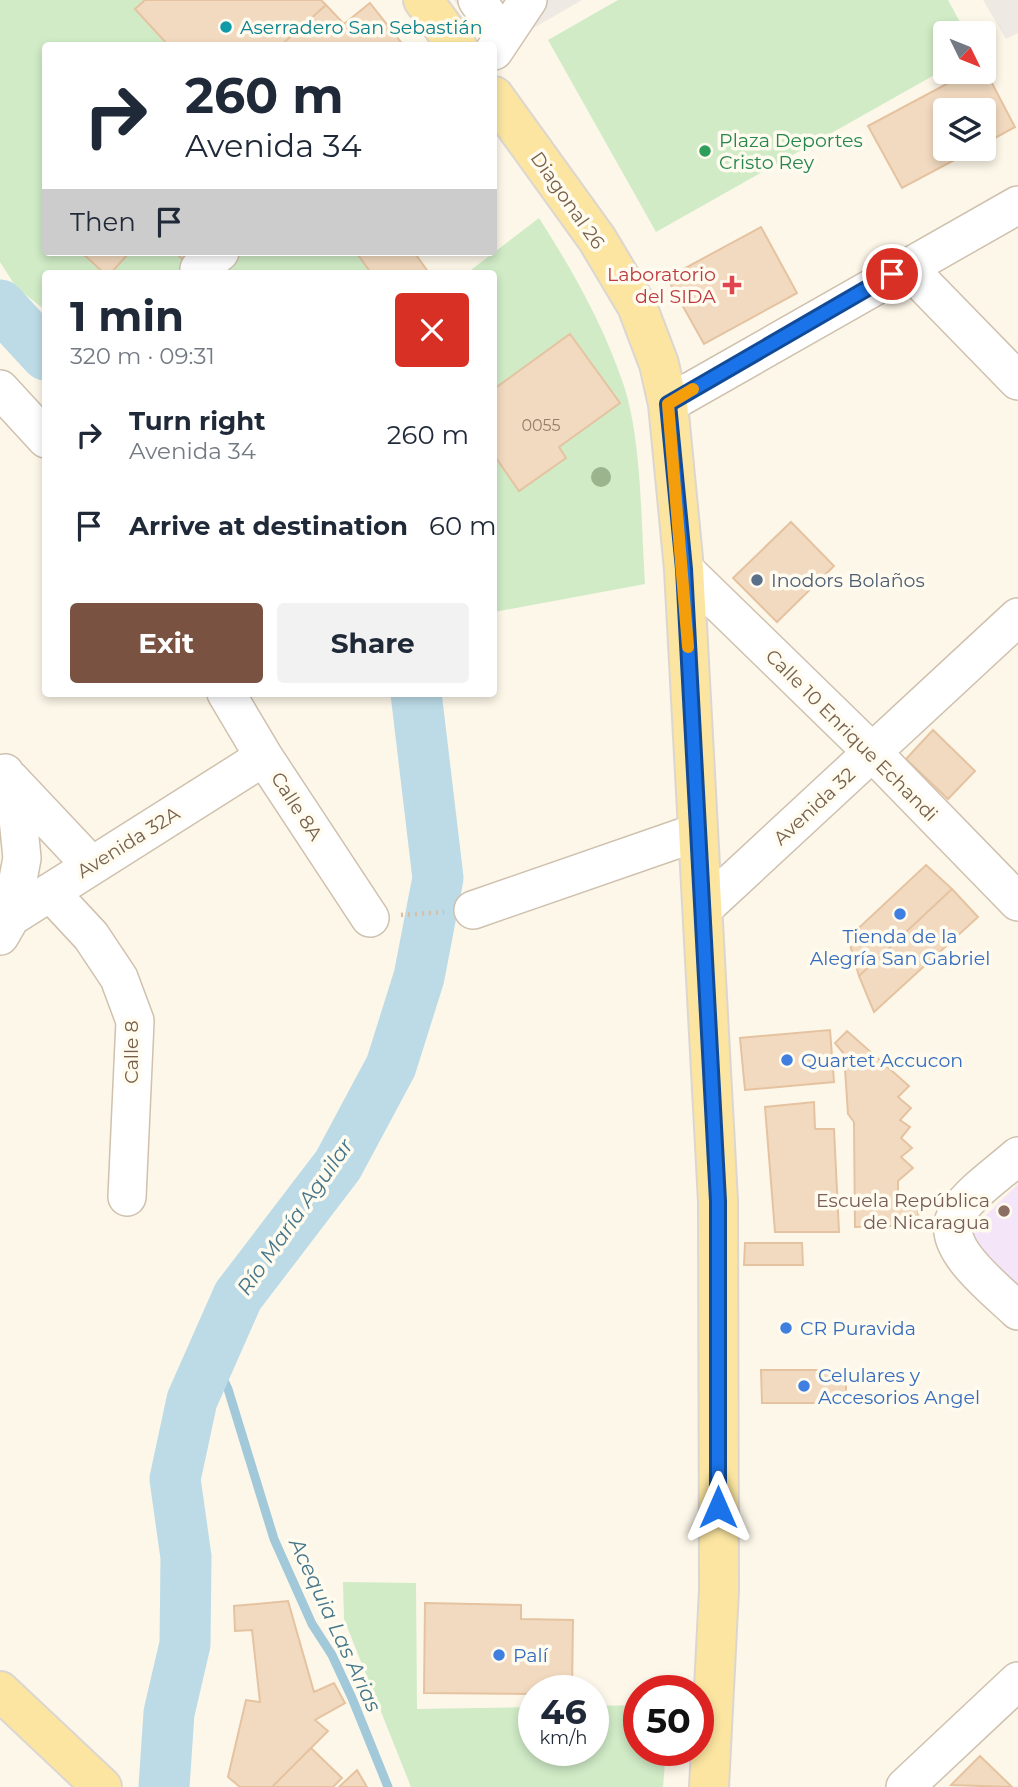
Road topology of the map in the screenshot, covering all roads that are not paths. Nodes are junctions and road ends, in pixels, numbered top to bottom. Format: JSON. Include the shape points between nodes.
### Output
{"nodes":[{"id":1,"x":423,"y":0,"type":"edge"},
{"id":2,"x":477,"y":0,"type":"edge"},
{"id":3,"x":528,"y":0,"type":"edge"},
{"id":4,"x":454,"y":42,"type":"edge"},
{"id":5,"x":498,"y":44,"type":"edge"},
{"id":6,"x":497,"y":100,"type":"edge"},
{"id":7,"x":1018,"y":205,"type":"edge"},
{"id":8,"x":906,"y":266,"type":"junction"},
{"id":9,"x":1018,"y":381,"type":"edge"},
{"id":10,"x":0,"y":389,"type":"edge"},
{"id":11,"x":668,"y":404,"type":"junction"},
{"id":12,"x":42,"y":435,"type":"edge"},
{"id":13,"x":684,"y":569,"type":"junction"},
{"id":14,"x":1018,"y":617,"type":"edge"},
{"id":15,"x":228,"y":697,"type":"edge"},
{"id":16,"x":872,"y":752,"type":"junction"},
{"id":17,"x":264,"y":757,"type":"junction"},
{"id":18,"x":2,"y":770,"type":"edge"},
{"id":19,"x":698,"y":832,"type":"junction"},
{"id":20,"x":91,"y":865,"type":"junction"},
{"id":21,"x":50,"y":892,"type":"junction"},
{"id":22,"x":1018,"y":902,"type":"edge"},
{"id":23,"x":473,"y":909,"type":"road end"},
{"id":24,"x":703,"y":909,"type":"junction"},
{"id":25,"x":370,"y":918,"type":"road end"},
{"id":26,"x":5,"y":926,"type":"edge"},
{"id":27,"x":1018,"y":1156,"type":"edge"},
{"id":28,"x":127,"y":1197,"type":"dead end"},
{"id":29,"x":1018,"y":1311,"type":"edge"},
{"id":30,"x":714,"y":1677,"type":"edge"},
{"id":31,"x":1018,"y":1681,"type":"edge"},
{"id":32,"x":4,"y":1704,"type":"edge"},
{"id":33,"x":704,"y":1766,"type":"edge"},
{"id":34,"x":710,"y":1766,"type":"edge"},
{"id":35,"x":102,"y":1787,"type":"edge"},
{"id":36,"x":700,"y":1787,"type":"edge"},
{"id":37,"x":709,"y":1787,"type":"edge"},
{"id":38,"x":905,"y":1787,"type":"edge"}],
"edges":[{"from":1,"to":4,"type":"main road"},
{"from":2,"to":5,"type":"street"},
{"from":3,"to":5,"type":"street"},
{"from":6,"to":11,"type":"main road","name":"Diagonal 26","via":[[597,239],[637,306]]},
{"from":7,"to":8,"type":"street"},
{"from":8,"to":9,"type":"street"},
{"from":8,"to":11,"type":"street"},
{"from":10,"to":12,"type":"street"},
{"from":11,"to":13,"type":"main road","name":"Diagonal 26"},
{"from":13,"to":16,"type":"street","name":"Calle 10 Enrique Echandi"},
{"from":13,"to":19,"type":"main road","name":"Diagonal 26"},
{"from":14,"to":16,"type":"street","name":"Avenida 32"},
{"from":15,"to":17,"type":"street","name":"Calle 8A"},
{"from":16,"to":22,"type":"street","name":"Calle 10 Enrique Echandi"},
{"from":16,"to":24,"type":"street","name":"Avenida 32"},
{"from":17,"to":20,"type":"street","name":"Avenida 32A"},
{"from":17,"to":25,"type":"street","name":"Calle 8A"},
{"from":18,"to":20,"type":"street"},
{"from":18,"to":26,"type":"street","via":[[18,818],[22,858]]},
{"from":19,"to":23,"type":"street"},
{"from":19,"to":24,"type":"main road","name":"Diagonal 26"},
{"from":20,"to":21,"type":"street","name":"Avenida 32A"},
{"from":21,"to":26,"type":"street","name":"Avenida 32A"},
{"from":21,"to":28,"type":"street","name":"Calle 8","via":[[91,936],[120,978],[135,1021]]},
{"from":24,"to":30,"type":"main road","name":"Diagonal 26","via":[[718,1201],[719,1590]]},
{"from":27,"to":29,"type":"street","via":[[958,1211],[952,1225],[952,1239],[960,1252]]},
{"from":31,"to":38,"type":"street"},
{"from":32,"to":35,"type":"main road"},
{"from":33,"to":36,"type":"main road","name":"Diagonal 26"},
{"from":34,"to":37,"type":"main road","name":"Diagonal 26"}]}
